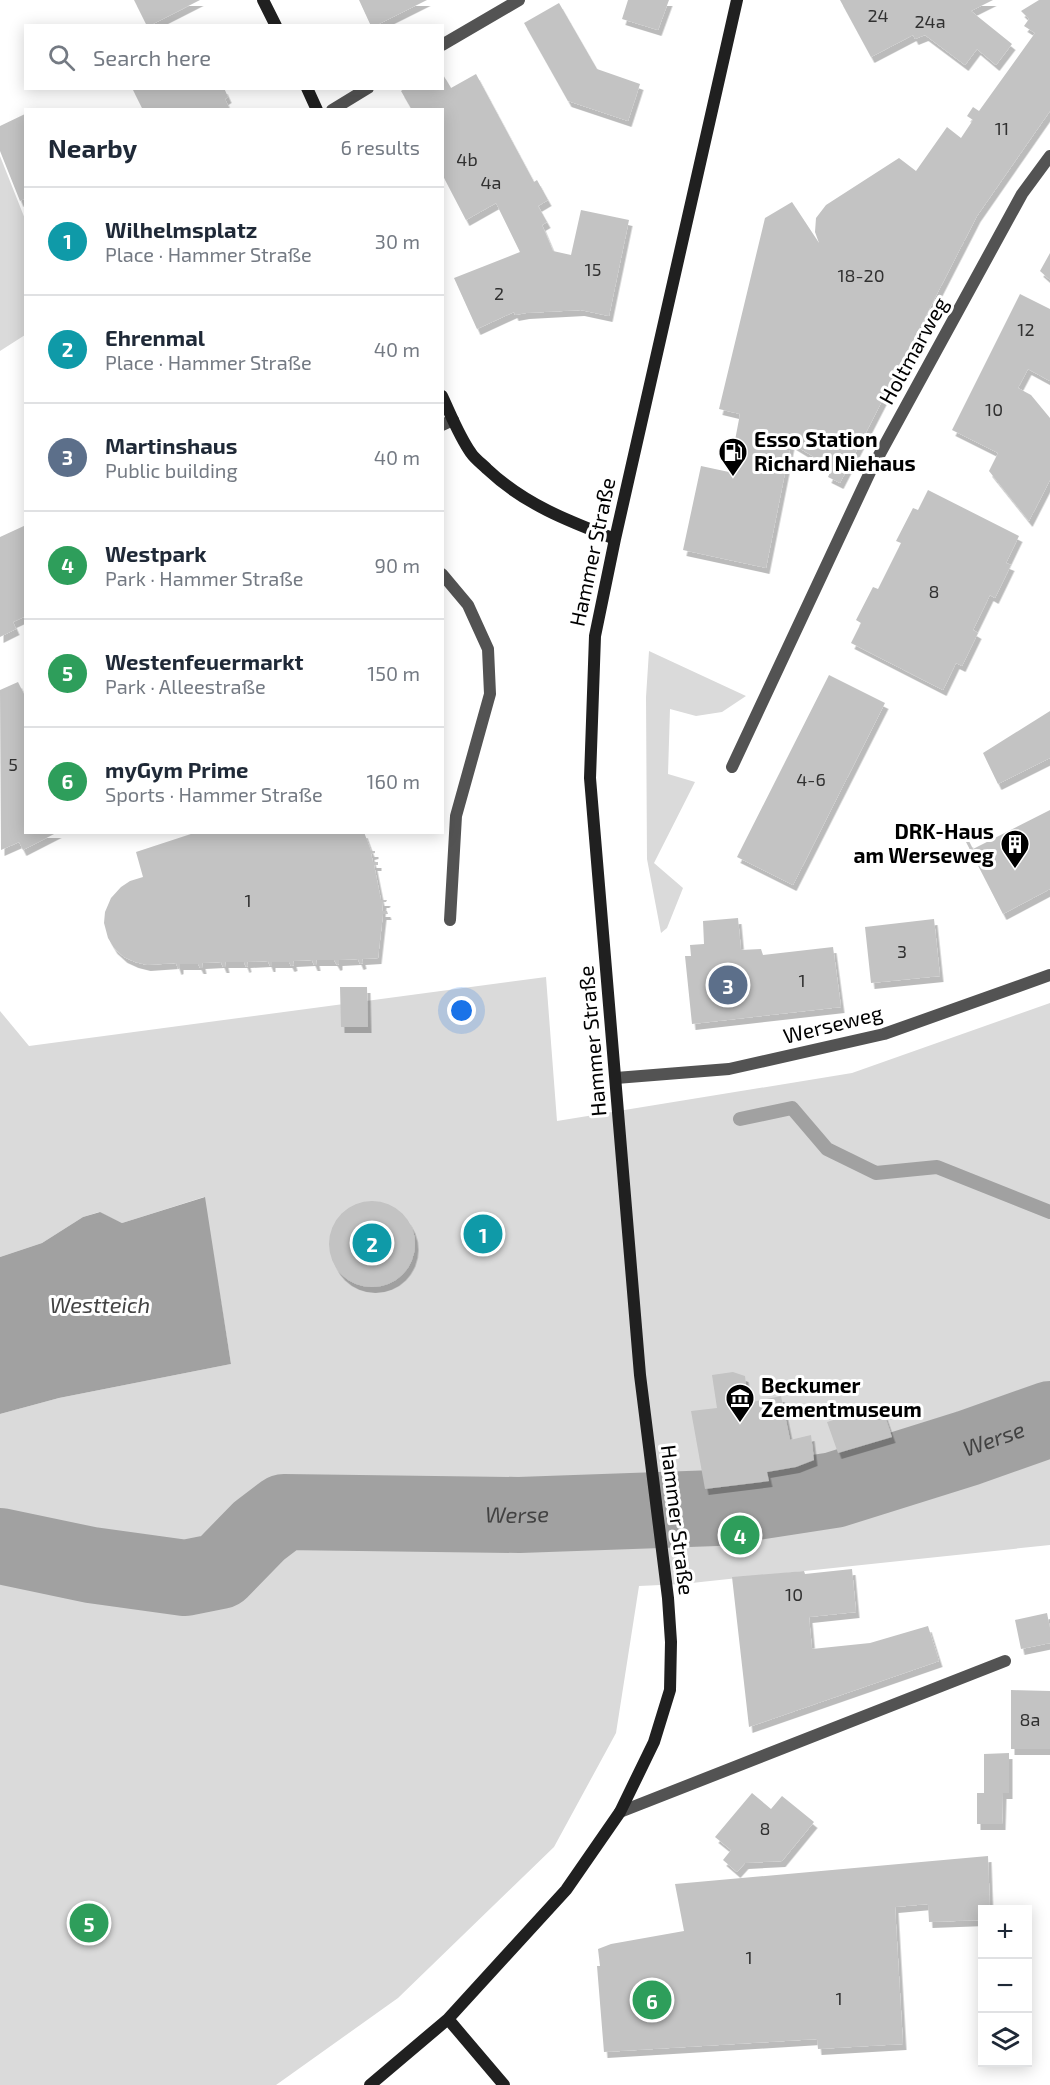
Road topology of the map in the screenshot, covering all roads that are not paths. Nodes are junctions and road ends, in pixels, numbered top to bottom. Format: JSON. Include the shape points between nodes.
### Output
{"nodes":[{"id":1,"x":263,"y":0,"type":"edge"},
{"id":2,"x":519,"y":0,"type":"edge"},
{"id":3,"x":737,"y":0,"type":"edge"},
{"id":4,"x":275,"y":24,"type":"edge"},
{"id":5,"x":444,"y":44,"type":"edge"},
{"id":6,"x":308,"y":90,"type":"edge"},
{"id":7,"x":365,"y":90,"type":"edge"},
{"id":8,"x":316,"y":108,"type":"edge"},
{"id":9,"x":335,"y":108,"type":"edge"},
{"id":10,"x":1050,"y":156,"type":"edge"},
{"id":11,"x":444,"y":405,"type":"edge"},
{"id":12,"x":448,"y":422,"type":"edge"},
{"id":13,"x":615,"y":539,"type":"junction"},
{"id":14,"x":444,"y":576,"type":"edge"},
{"id":15,"x":732,"y":767,"type":"dead end"},
{"id":16,"x":450,"y":920,"type":"dead end"},
{"id":17,"x":1050,"y":975,"type":"edge"},
{"id":18,"x":616,"y":1078,"type":"junction"},
{"id":19,"x":1005,"y":1661,"type":"dead end"},
{"id":20,"x":620,"y":1812,"type":"junction"},
{"id":21,"x":448,"y":2019,"type":"junction"},
{"id":22,"x":370,"y":2085,"type":"edge"},
{"id":23,"x":504,"y":2085,"type":"edge"}],
"edges":[{"from":1,"to":4,"type":"main road"},
{"from":2,"to":5,"type":"street"},
{"from":3,"to":13,"type":"main road","name":"Hammer Straße"},
{"from":6,"to":8,"type":"main road"},
{"from":7,"to":9,"type":"street"},
{"from":10,"to":15,"type":"street","name":"Holtmarweg","via":[[1022,194],[871,470]]},
{"from":11,"to":12,"type":"main road"},
{"from":12,"to":13,"type":"main road","via":[[471,453],[501,482],[533,504]]},
{"from":13,"to":18,"type":"main road","name":"Hammer Straße","via":[[595,636],[590,778]]},
{"from":14,"to":16,"type":"street","via":[[468,605],[488,649],[490,694],[456,816]]},
{"from":17,"to":18,"type":"street","name":"Werseweg","via":[[884,1034],[729,1069]]},
{"from":18,"to":20,"type":"main road","name":"Hammer Straße","via":[[640,1375],[671,1642],[670,1690],[654,1742]]},
{"from":19,"to":20,"type":"street"},
{"from":20,"to":21,"type":"main road","name":"Hammer Straße","via":[[566,1890]]},
{"from":21,"to":22,"type":"main road","name":"Hammer Straße"},
{"from":21,"to":23,"type":"main road"}]}
